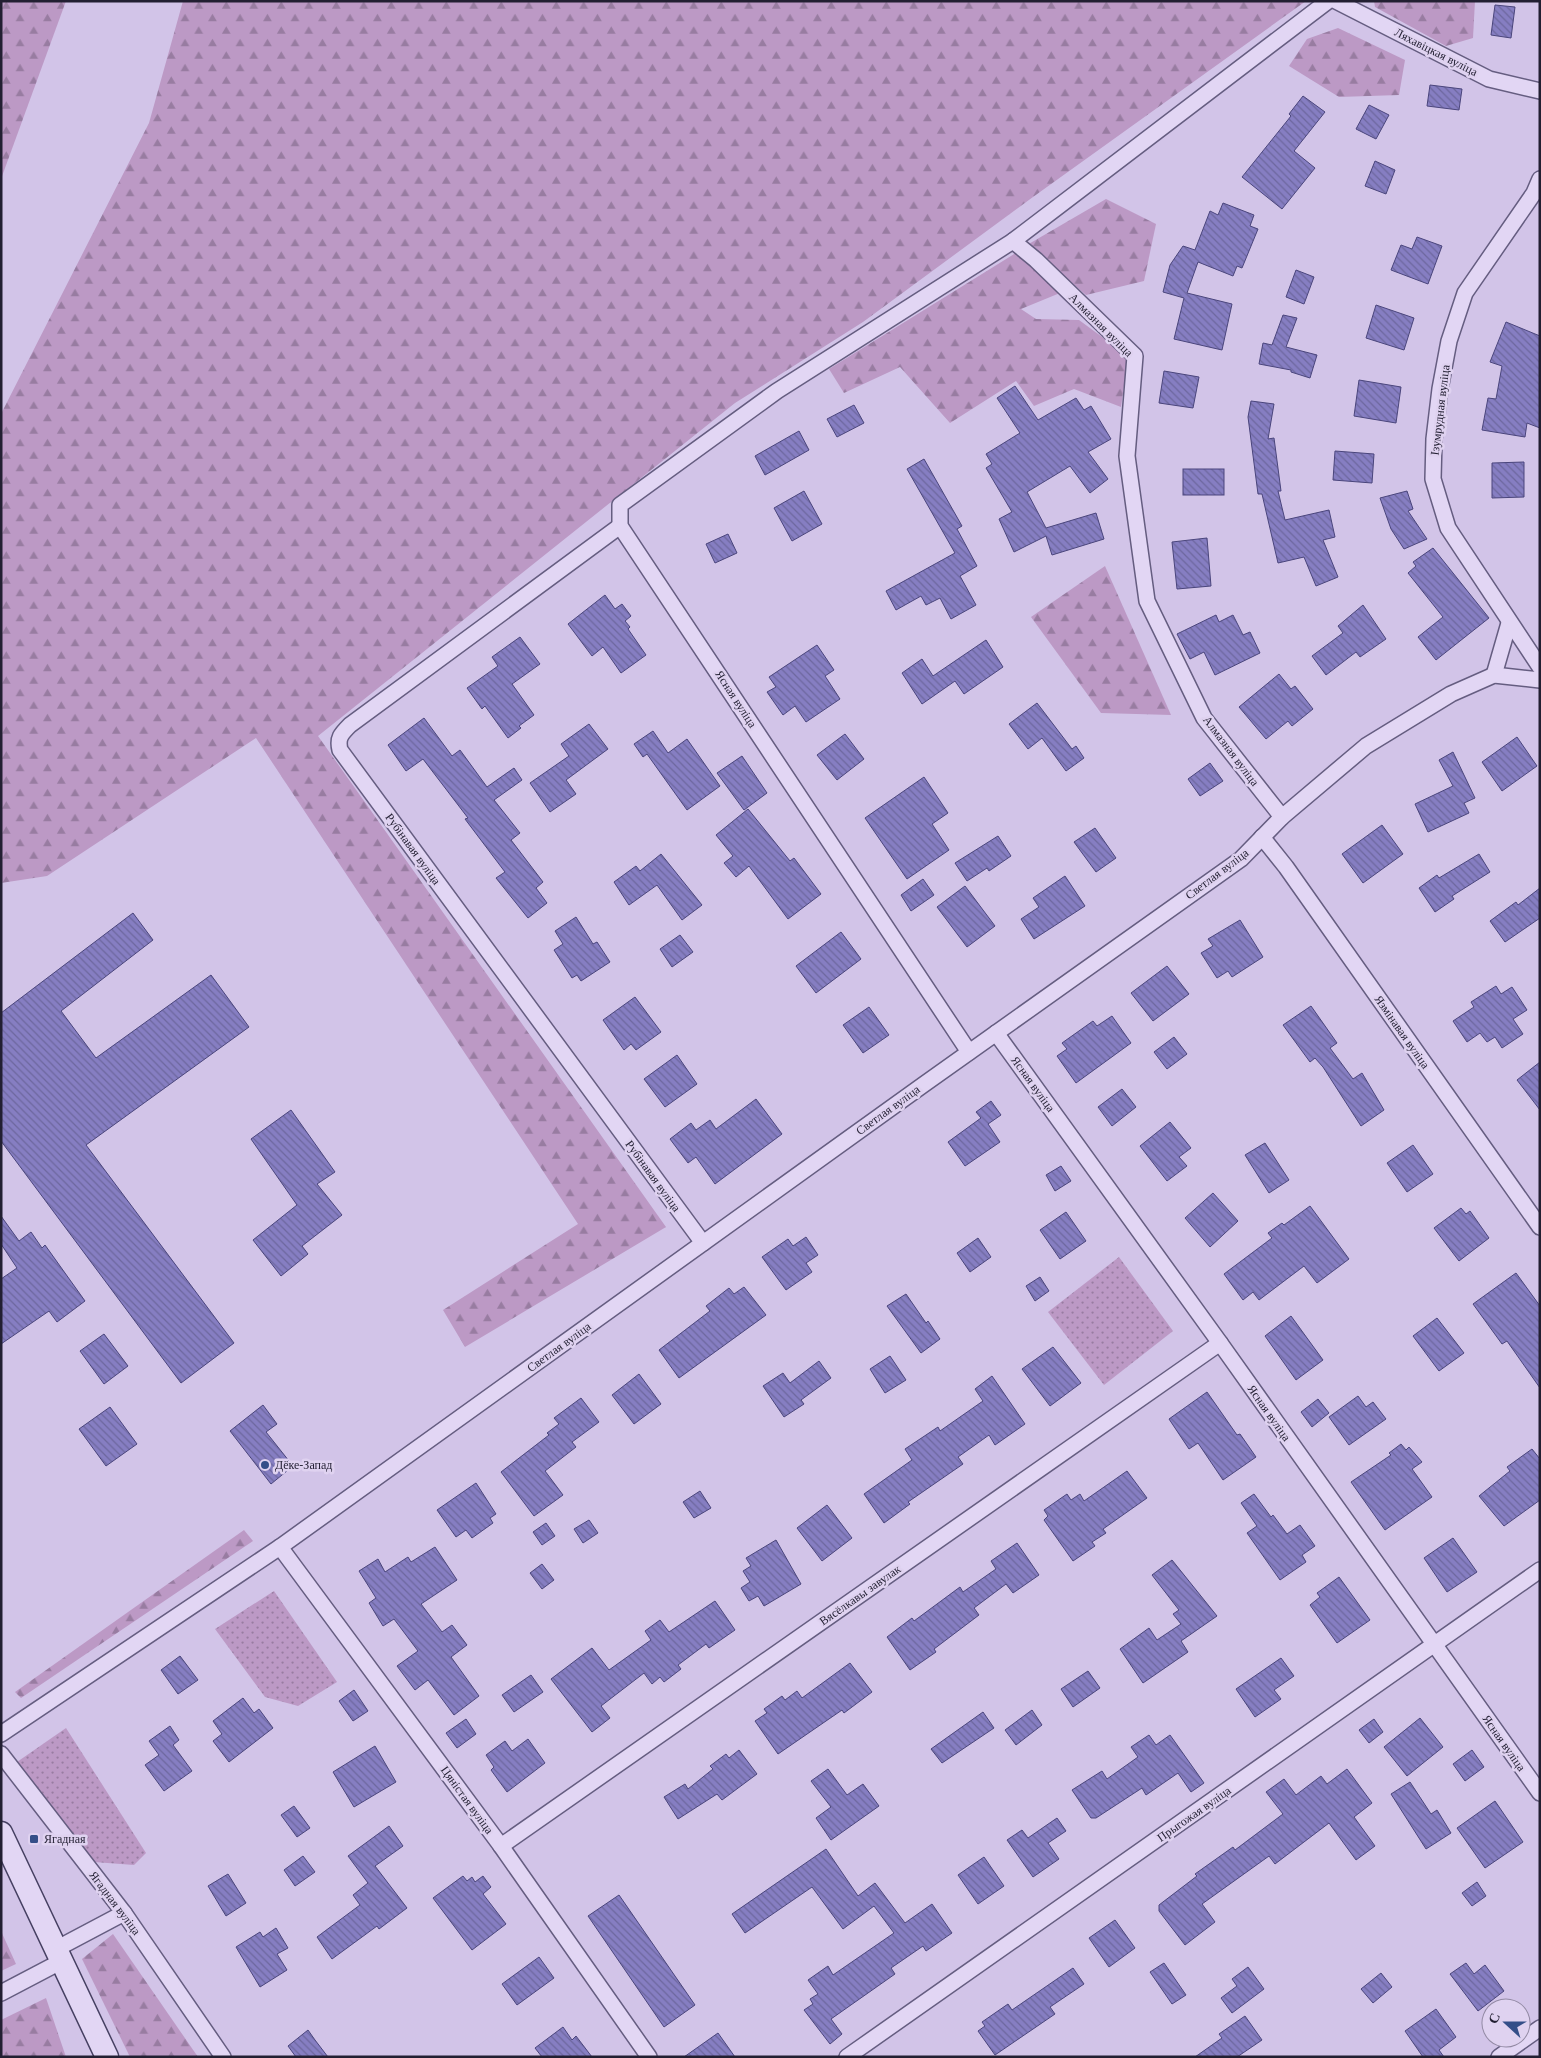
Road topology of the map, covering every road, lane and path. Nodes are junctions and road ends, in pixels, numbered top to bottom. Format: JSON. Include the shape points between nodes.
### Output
{"nodes":[{"id":1,"x":1328,"y":1,"type":"edge"},
{"id":2,"x":1336,"y":1,"type":"edge"},
{"id":3,"x":1540,"y":90,"type":"edge"},
{"id":4,"x":1540,"y":179,"type":"edge"},
{"id":5,"x":1013,"y":241,"type":"junction"},
{"id":6,"x":620,"y":526,"type":"junction"},
{"id":7,"x":1509,"y":623,"type":"junction"},
{"id":8,"x":1540,"y":667,"type":"edge"},
{"id":9,"x":1494,"y":676,"type":"junction"},
{"id":10,"x":1540,"y":680,"type":"edge"},
{"id":11,"x":1282,"y":817,"type":"junction"},
{"id":12,"x":1262,"y":837,"type":"junction"},
{"id":13,"x":996,"y":1033,"type":"junction"},
{"id":14,"x":969,"y":1052,"type":"junction"},
{"id":15,"x":1540,"y":1227,"type":"edge"},
{"id":16,"x":703,"y":1243,"type":"junction"},
{"id":17,"x":1220,"y":1343,"type":"junction"},
{"id":18,"x":280,"y":1547,"type":"junction"},
{"id":19,"x":1540,"y":1570,"type":"edge"},
{"id":20,"x":1433,"y":1645,"type":"junction"},
{"id":21,"x":1,"y":1734,"type":"edge"},
{"id":22,"x":1,"y":1754,"type":"edge"},
{"id":23,"x":1540,"y":1794,"type":"edge"},
{"id":24,"x":1,"y":1833,"type":"edge"},
{"id":25,"x":501,"y":1846,"type":"junction"},
{"id":26,"x":124,"y":1913,"type":"junction"},
{"id":27,"x":59,"y":1955,"type":"junction"},
{"id":28,"x":1,"y":1993,"type":"edge"},
{"id":29,"x":1540,"y":2028,"type":"edge"},
{"id":30,"x":107,"y":2057,"type":"edge"},
{"id":31,"x":223,"y":2057,"type":"edge"},
{"id":32,"x":649,"y":2057,"type":"edge"},
{"id":33,"x":847,"y":2057,"type":"edge"},
{"id":34,"x":1499,"y":2057,"type":"edge"}],
"edges":[{"from":1,"to":5,"type":"street"},
{"from":2,"to":3,"type":"street","name":"Ляхавіцкая вуліца","via":[[1489,79]]},
{"from":4,"to":7,"type":"street","name":"Ізумрудная вуліца","via":[[1534,193],[1465,293],[1449,340],[1434,439],[1433,479],[1448,528]]},
{"from":5,"to":6,"type":"street","via":[[777,391],[620,505]]},
{"from":5,"to":11,"type":"street","name":"Алмазная вуліца","via":[[1135,356],[1127,456],[1147,601],[1204,718]]},
{"from":6,"to":14,"type":"street","name":"Ясная вуліца"},
{"from":6,"to":16,"type":"street","name":"Рубінавая вуліца","via":[[350,725],[338,742],[340,750]]},
{"from":7,"to":8,"type":"street","name":"Ізумрудная вуліца"},
{"from":7,"to":9,"type":"street"},
{"from":9,"to":10,"type":"street","name":"Светлая вуліца"},
{"from":9,"to":11,"type":"street","name":"Светлая вуліца","via":[[1451,694],[1366,746]]},
{"from":11,"to":12,"type":"street","name":"Светлая вуліца"},
{"from":12,"to":13,"type":"street","name":"Светлая вуліца","via":[[1241,859]]},
{"from":12,"to":15,"type":"street","name":"Язмінавая вуліца"},
{"from":13,"to":14,"type":"street","name":"Светлая вуліца"},
{"from":13,"to":17,"type":"street","name":"Ясная вуліца"},
{"from":14,"to":16,"type":"street","name":"Светлая вуліца"},
{"from":16,"to":18,"type":"street","name":"Светлая вуліца"},
{"from":17,"to":20,"type":"street","name":"Ясная вуліца"},
{"from":17,"to":25,"type":"street","name":"Вясёлкавы завулак"},
{"from":18,"to":21,"type":"street","name":"Светлая вуліца"},
{"from":18,"to":25,"type":"street","name":"Цяністая вуліца"},
{"from":19,"to":20,"type":"street","name":"Прыгожая вуліца"},
{"from":20,"to":23,"type":"street","name":"Ясная вуліца"},
{"from":20,"to":33,"type":"street","name":"Прыгожая вуліца"},
{"from":22,"to":26,"type":"street","name":"Ягадная вуліца"},
{"from":24,"to":27,"type":"main road"},
{"from":25,"to":32,"type":"street","name":"Цяністая вуліца"},
{"from":26,"to":27,"type":"street"},
{"from":26,"to":31,"type":"street","name":"Ягадная вуліца"},
{"from":27,"to":28,"type":"street"},
{"from":27,"to":30,"type":"main road"},
{"from":29,"to":34,"type":"street"}]}
